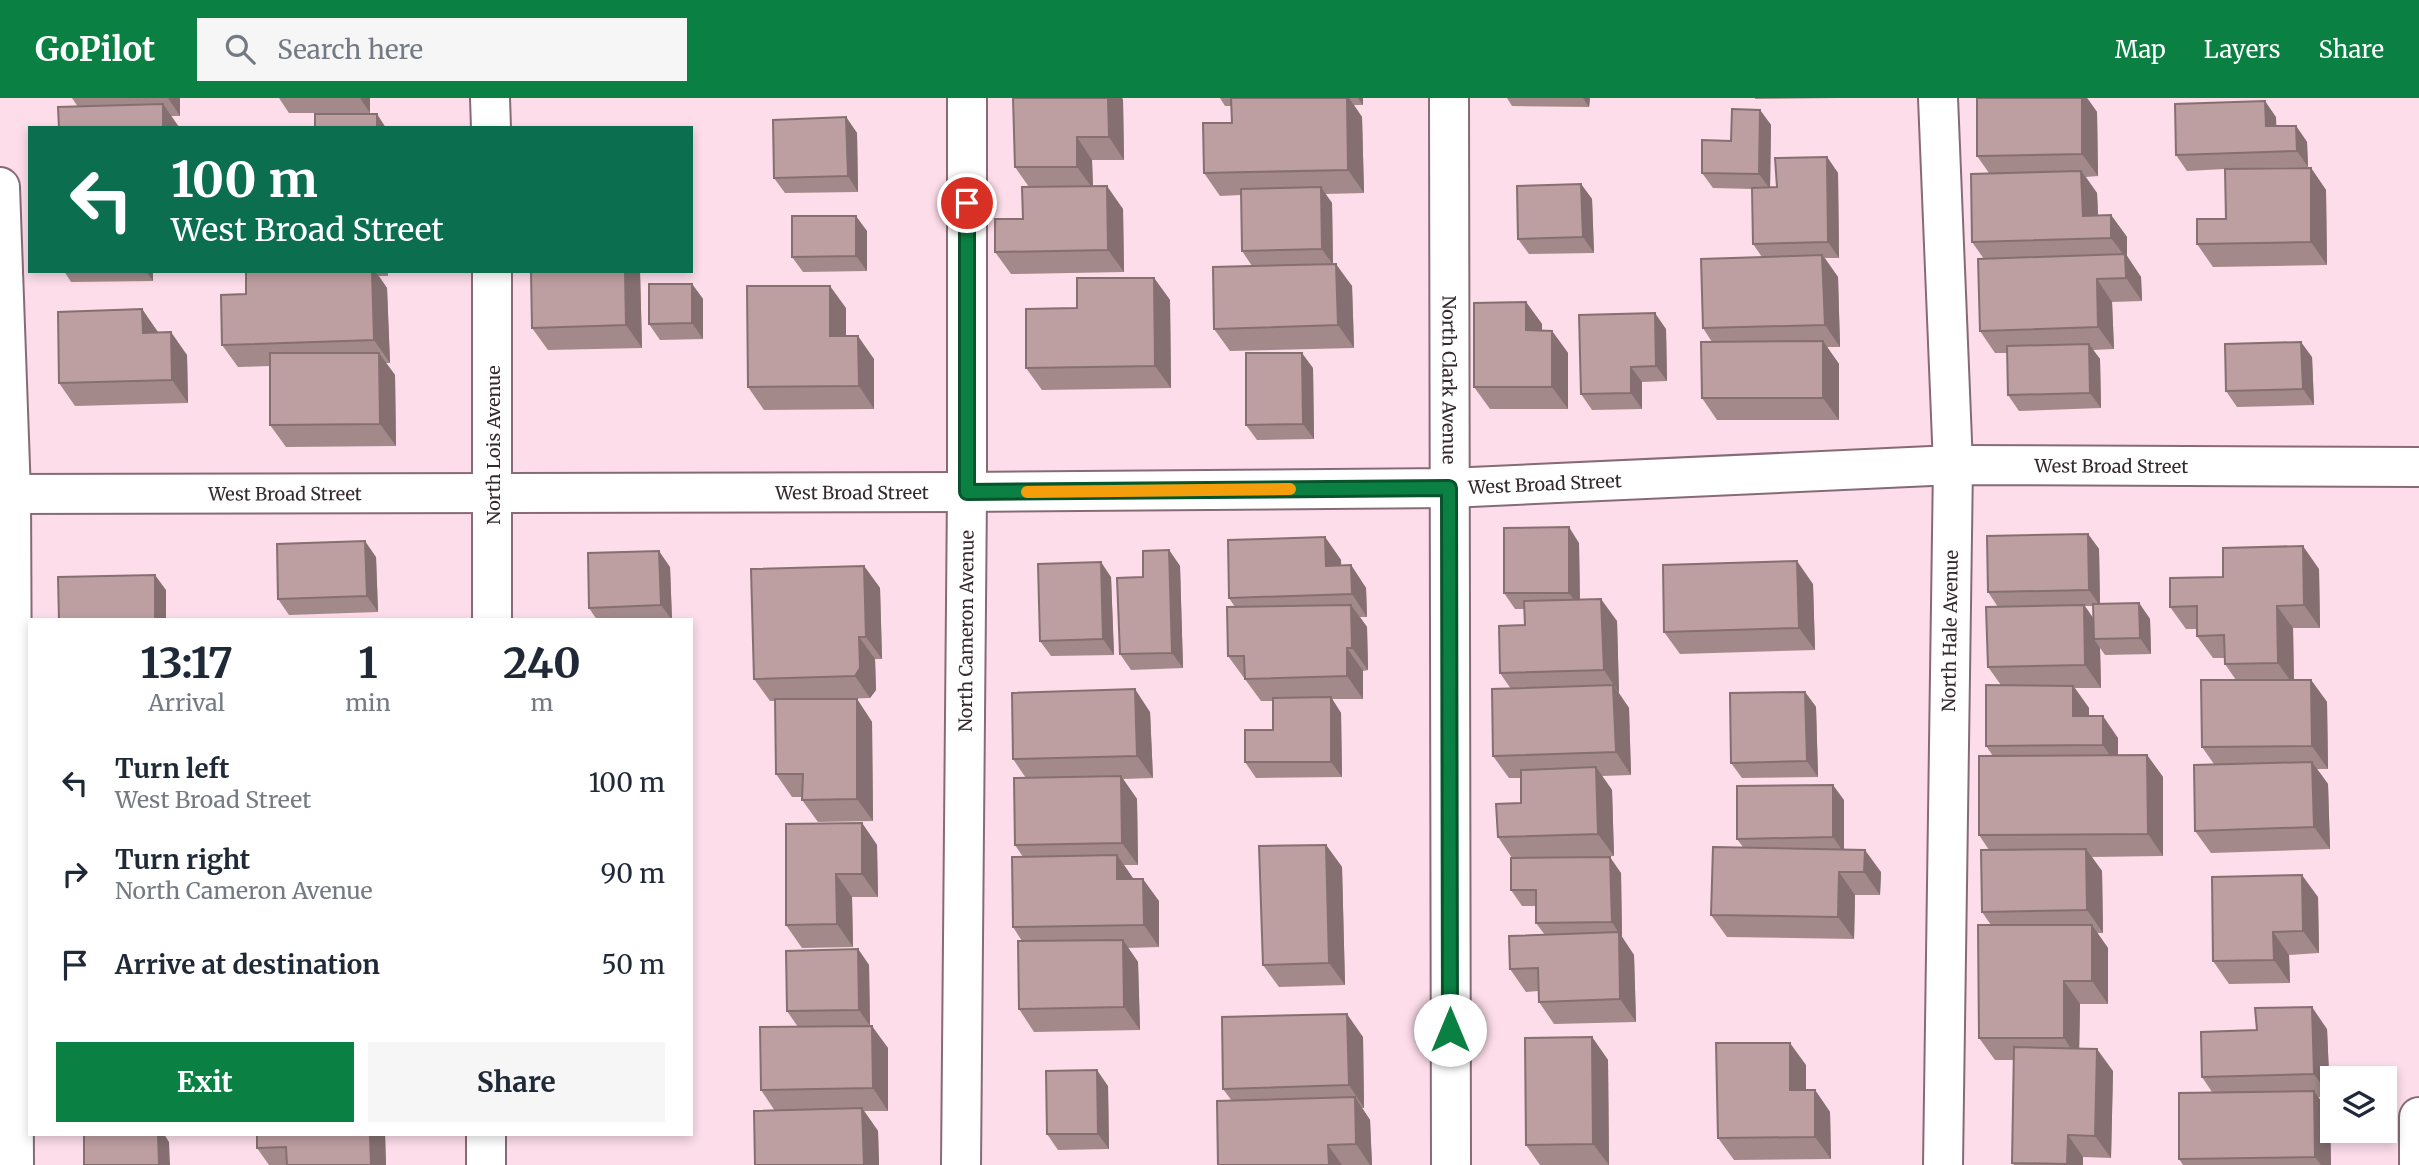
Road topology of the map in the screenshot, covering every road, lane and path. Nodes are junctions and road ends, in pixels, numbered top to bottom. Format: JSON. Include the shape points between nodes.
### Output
{"nodes":[{"id":1,"x":491,"y":98,"type":"edge"},
{"id":2,"x":967,"y":98,"type":"edge"},
{"id":3,"x":1449,"y":98,"type":"edge"},
{"id":4,"x":1938,"y":98,"type":"edge"},
{"id":5,"x":491,"y":126,"type":"edge"},
{"id":6,"x":0,"y":187,"type":"edge"},
{"id":7,"x":492,"y":273,"type":"edge"},
{"id":8,"x":1953,"y":465,"type":"junction"},
{"id":9,"x":2419,"y":467,"type":"edge"},
{"id":10,"x":1449,"y":488,"type":"junction"},
{"id":11,"x":967,"y":492,"type":"junction"},
{"id":12,"x":5,"y":494,"type":"edge"},
{"id":13,"x":494,"y":494,"type":"junction"},
{"id":14,"x":492,"y":618,"type":"edge"},
{"id":15,"x":2419,"y":1117,"type":"edge"},
{"id":16,"x":486,"y":1136,"type":"edge"},
{"id":17,"x":14,"y":1165,"type":"edge"},
{"id":18,"x":486,"y":1165,"type":"edge"},
{"id":19,"x":961,"y":1165,"type":"edge"},
{"id":20,"x":1451,"y":1165,"type":"edge"},
{"id":21,"x":1943,"y":1165,"type":"edge"},
{"id":22,"x":2419,"y":1165,"type":"edge"}],
"edges":[{"from":1,"to":5,"type":"street"},
{"from":2,"to":11,"type":"street","name":"North Cameron Avenue"},
{"from":3,"to":10,"type":"street","name":"North Clark Avenue"},
{"from":4,"to":8,"type":"street","name":"North Hale Avenue"},
{"from":6,"to":12,"type":"street"},
{"from":7,"to":13,"type":"street","name":"North Lois Avenue"},
{"from":8,"to":9,"type":"street","name":"West Broad Street"},
{"from":8,"to":10,"type":"street","name":"West Broad Street"},
{"from":8,"to":21,"type":"street","name":"North Hale Avenue"},
{"from":10,"to":11,"type":"street","name":"West Broad Street"},
{"from":10,"to":20,"type":"street","name":"North Clark Avenue"},
{"from":11,"to":13,"type":"street","name":"West Broad Street"},
{"from":11,"to":19,"type":"street","name":"North Cameron Avenue"},
{"from":12,"to":13,"type":"street","name":"West Broad Street"},
{"from":12,"to":17,"type":"street"},
{"from":13,"to":14,"type":"street","name":"North Lois Avenue"},
{"from":15,"to":22,"type":"street"},
{"from":16,"to":18,"type":"street"}]}
